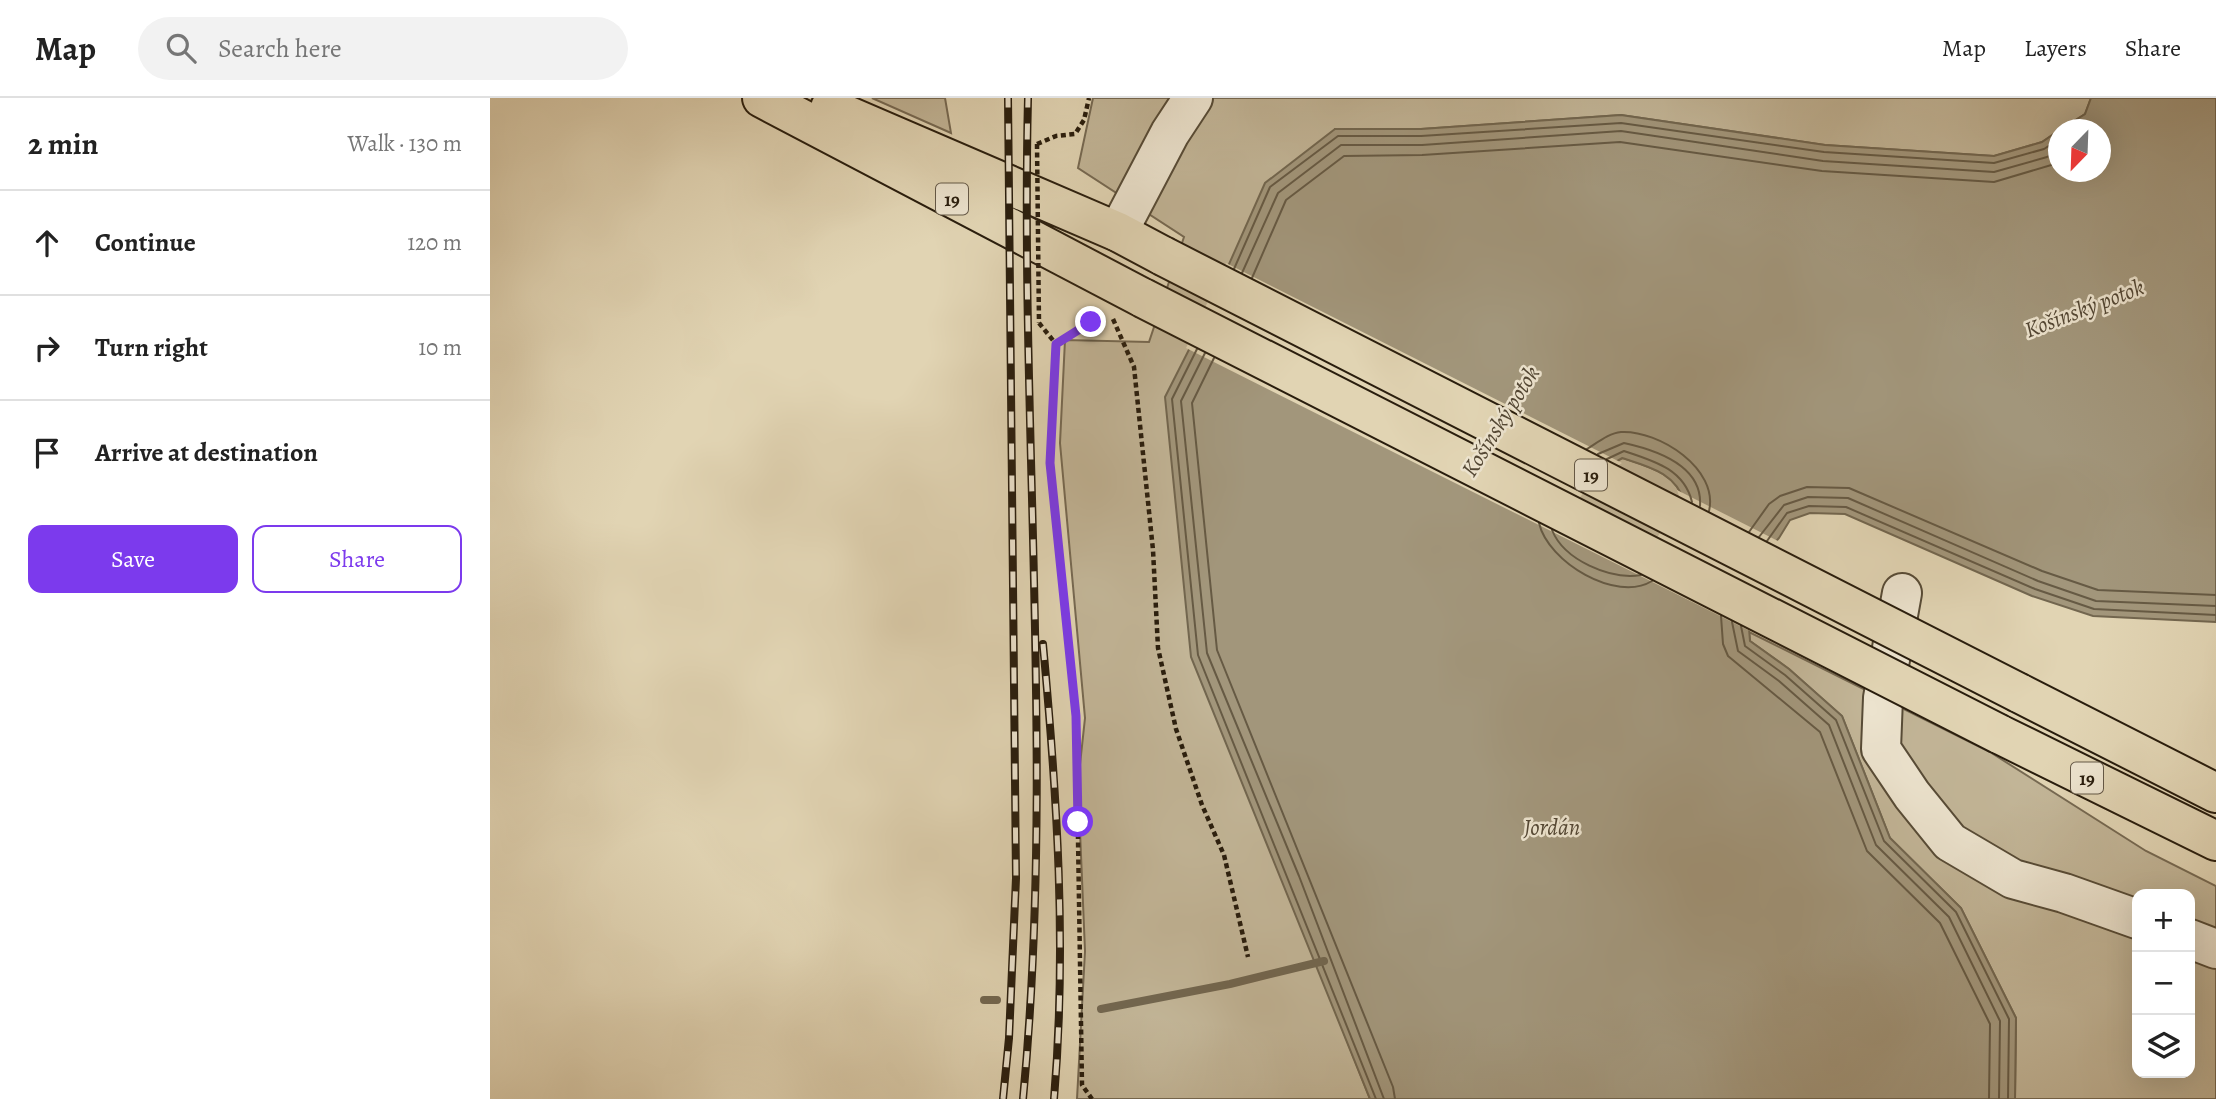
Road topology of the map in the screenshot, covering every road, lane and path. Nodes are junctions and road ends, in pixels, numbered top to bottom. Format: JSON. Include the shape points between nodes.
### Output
{"nodes":[{"id":1,"x":762,"y":98,"type":"edge"},
{"id":2,"x":805,"y":98,"type":"edge"},
{"id":3,"x":1089,"y":98,"type":"edge"},
{"id":4,"x":1193,"y":98,"type":"edge"},
{"id":5,"x":1118,"y":232,"type":"junction"},
{"id":6,"x":1108,"y":309,"type":"dead end"},
{"id":7,"x":1091,"y":322,"type":"dead end"},
{"id":8,"x":1056,"y":344,"type":"junction"},
{"id":9,"x":1902,"y":593,"type":"dead end"},
{"id":10,"x":2207,"y":786,"type":"edge"},
{"id":11,"x":2176,"y":823,"type":"junction"},
{"id":12,"x":2216,"y":841,"type":"edge"},
{"id":13,"x":2216,"y":846,"type":"edge"},
{"id":14,"x":2132,"y":917,"type":"edge"},
{"id":15,"x":2195,"y":941,"type":"edge"},
{"id":16,"x":2216,"y":949,"type":"edge"},
{"id":17,"x":1248,"y":957,"type":"dead end"},
{"id":18,"x":1093,"y":1099,"type":"edge"}],
"edges":[{"from":1,"to":11,"type":"main road","number":"19","bridge":true,"via":[[1143,298]]},
{"from":2,"to":5,"type":"main road","number":"19"},
{"from":3,"to":8,"type":"path","bridge":true,"via":[[1076,134],[1037,144],[1039,323]]},
{"from":4,"to":5,"type":"lane"},
{"from":5,"to":10,"type":"main road","number":"19","bridge":true},
{"from":6,"to":17,"type":"path","via":[[1134,368],[1158,648],[1176,729],[1224,855]]},
{"from":7,"to":8,"type":"path"},
{"from":8,"to":18,"type":"path","via":[[1050,463],[1076,716],[1082,1085]]},
{"from":9,"to":14,"type":"lane","via":[[1883,698],[1881,749],[1912,795],[1950,842],[2013,879]]},
{"from":11,"to":12,"type":"main road","number":"19"},
{"from":11,"to":13,"type":"main road"},
{"from":15,"to":16,"type":"lane"}]}
